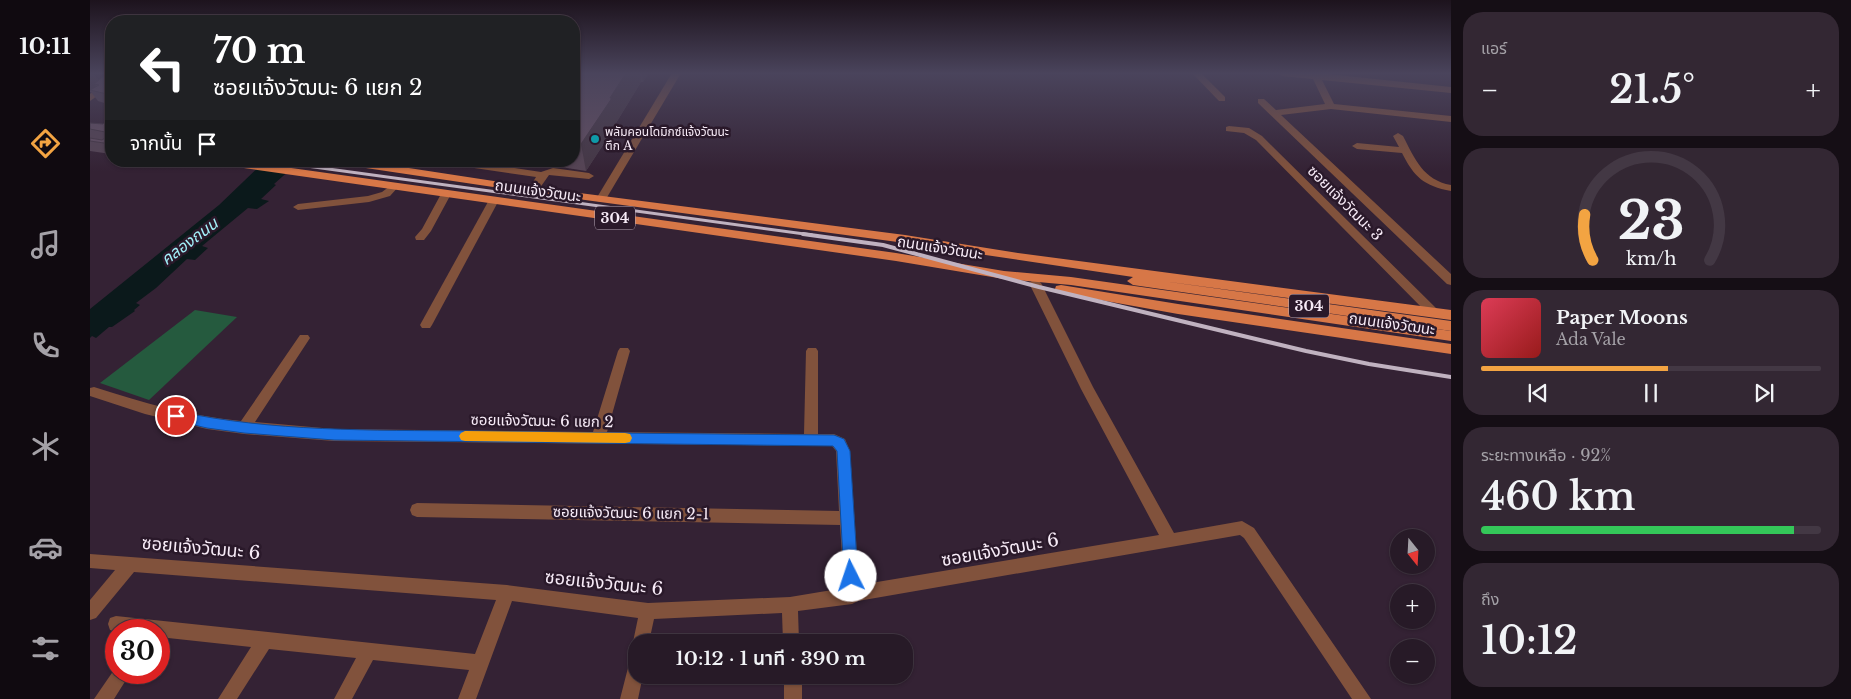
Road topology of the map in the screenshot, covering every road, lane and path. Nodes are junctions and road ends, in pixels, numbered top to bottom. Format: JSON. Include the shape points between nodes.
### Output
{"nodes":[{"id":1,"x":657,"y":106,"type":"edge"},
{"id":2,"x":1266,"y":106,"type":"edge"},
{"id":3,"x":1331,"y":106,"type":"joint"},
{"id":4,"x":1274,"y":113,"type":"junction"},
{"id":5,"x":1451,"y":119,"type":"edge"},
{"id":6,"x":1229,"y":129,"type":"dead end"},
{"id":7,"x":1398,"y":136,"type":"dead end"},
{"id":8,"x":1357,"y":146,"type":"dead end"},
{"id":9,"x":1405,"y":150,"type":"junction"},
{"id":10,"x":256,"y":167,"type":"edge"},
{"id":11,"x":377,"y":167,"type":"edge"},
{"id":12,"x":501,"y":167,"type":"edge"},
{"id":13,"x":589,"y":176,"type":"dead end"},
{"id":14,"x":541,"y":178,"type":"junction"},
{"id":15,"x":394,"y":186,"type":"junction"},
{"id":16,"x":1451,"y":188,"type":"edge"},
{"id":17,"x":533,"y":190,"type":"junction"},
{"id":18,"x":446,"y":194,"type":"junction"},
{"id":19,"x":601,"y":199,"type":"junction"},
{"id":20,"x":494,"y":200,"type":"junction"},
{"id":21,"x":298,"y":207,"type":"dead end"},
{"id":22,"x":420,"y":237,"type":"dead end"},
{"id":23,"x":1018,"y":257,"type":"junction"},
{"id":24,"x":1004,"y":275,"type":"junction"},
{"id":25,"x":1451,"y":281,"type":"edge"},
{"id":26,"x":1035,"y":283,"type":"junction"},
{"id":27,"x":1169,"y":291,"type":"junction"},
{"id":28,"x":1433,"y":312,"type":"junction"},
{"id":29,"x":1451,"y":315,"type":"edge"},
{"id":30,"x":426,"y":325,"type":"dead end"},
{"id":31,"x":1451,"y":326,"type":"edge"},
{"id":32,"x":1451,"y":336,"type":"edge"},
{"id":33,"x":304,"y":338,"type":"dead end"},
{"id":34,"x":1451,"y":349,"type":"edge"},
{"id":35,"x":812,"y":351,"type":"dead end"},
{"id":36,"x":624,"y":352,"type":"dead end"},
{"id":37,"x":94,"y":392,"type":"dead end"},
{"id":38,"x":244,"y":428,"type":"junction"},
{"id":39,"x":598,"y":438,"type":"junction"},
{"id":40,"x":811,"y":440,"type":"junction"},
{"id":41,"x":417,"y":510,"type":"dead end"},
{"id":42,"x":846,"y":518,"type":"junction"},
{"id":43,"x":1170,"y":540,"type":"junction"},
{"id":44,"x":90,"y":561,"type":"edge"},
{"id":45,"x":132,"y":563,"type":"junction"},
{"id":46,"x":507,"y":593,"type":"junction"},
{"id":47,"x":852,"y":596,"type":"junction"},
{"id":48,"x":790,"y":605,"type":"junction"},
{"id":49,"x":648,"y":611,"type":"junction"},
{"id":50,"x":90,"y":612,"type":"edge"},
{"id":51,"x":170,"y":631,"type":"edge"},
{"id":52,"x":643,"y":634,"type":"edge"},
{"id":53,"x":792,"y":634,"type":"edge"},
{"id":54,"x":265,"y":640,"type":"junction"},
{"id":55,"x":369,"y":651,"type":"junction"},
{"id":56,"x":480,"y":663,"type":"junction"},
{"id":57,"x":114,"y":684,"type":"edge"},
{"id":58,"x":632,"y":684,"type":"edge"},
{"id":59,"x":793,"y":684,"type":"edge"},
{"id":60,"x":103,"y":699,"type":"edge"},
{"id":61,"x":227,"y":699,"type":"edge"},
{"id":62,"x":343,"y":699,"type":"edge"},
{"id":63,"x":467,"y":699,"type":"edge"},
{"id":64,"x":629,"y":699,"type":"edge"},
{"id":65,"x":793,"y":699,"type":"edge"},
{"id":66,"x":1362,"y":699,"type":"edge"}],
"edges":[{"from":1,"to":19,"type":"street"},
{"from":2,"to":4,"type":"street"},
{"from":3,"to":4,"type":"street"},
{"from":3,"to":5,"type":"street"},
{"from":4,"to":25,"type":"street"},
{"from":6,"to":28,"type":"street","name":"ซอยแจ้งวัฒนะ 3","via":[[1253,132],[1260,138]]},
{"from":7,"to":9,"type":"street"},
{"from":8,"to":9,"type":"street"},
{"from":9,"to":16,"type":"street","via":[[1423,179],[1438,187]]},
{"from":10,"to":15,"type":"main road","name":"ถนนแจ้งวัฒนะ","number":"304"},
{"from":11,"to":17,"type":"main road","name":"ถนนแจ้งวัฒนะ","number":"304"},
{"from":12,"to":14,"type":"street","via":[[542,175]]},
{"from":13,"to":14,"type":"street","via":[[553,171],[546,172]]},
{"from":14,"to":17,"type":"street"},
{"from":15,"to":18,"type":"main road","name":"ถนนแจ้งวัฒนะ","number":"304"},
{"from":15,"to":21,"type":"street","via":[[386,194],[369,199]]},
{"from":17,"to":19,"type":"main road","name":"ถนนแจ้งวัฒนะ","number":"304"},
{"from":18,"to":20,"type":"main road","name":"ถนนแจ้งวัฒนะ","number":"304"},
{"from":18,"to":22,"type":"street"},
{"from":19,"to":23,"type":"main road","name":"ถนนแจ้งวัฒนะ","number":"304"},
{"from":20,"to":24,"type":"main road","name":"ถนนแจ้งวัฒนะ","number":"304"},
{"from":20,"to":30,"type":"street"},
{"from":23,"to":27,"type":"main road","name":"ถนนแจ้งวัฒนะ","number":"304"},
{"from":23,"to":28,"type":"main road","name":"ถนนแจ้งวัฒนะ"},
{"from":24,"to":26,"type":"main road","name":"ถนนแจ้งวัฒนะ"},
{"from":24,"to":27,"type":"main road","name":"ถนนแจ้งวัฒนะ","number":"304"},
{"from":26,"to":34,"type":"main road","name":"ถนนแจ้งวัฒนะ","via":[[1144,303]]},
{"from":26,"to":43,"type":"street"},
{"from":27,"to":31,"type":"main road","name":"ถนนแจ้งวัฒนะ","number":"304"},
{"from":27,"to":32,"type":"main road","name":"ถนนแจ้งวัฒนะ","number":"304"},
{"from":28,"to":29,"type":"main road","name":"ถนนแจ้งวัฒนะ"},
{"from":33,"to":38,"type":"street"},
{"from":35,"to":40,"type":"street"},
{"from":36,"to":39,"type":"street"},
{"from":37,"to":38,"type":"street","name":"ซอยแจ้งวัฒนะ 6 แยก 2","via":[[145,409]]},
{"from":38,"to":39,"type":"street","name":"ซอยแจ้งวัฒนะ 6 แยก 2","via":[[334,435]]},
{"from":39,"to":40,"type":"street","name":"ซอยแจ้งวัฒนะ 6 แยก 2"},
{"from":40,"to":42,"type":"street","name":"ซอยแจ้งวัฒนะ 6 แยก 2","via":[[834,440],[842,447]]},
{"from":41,"to":42,"type":"street","name":"ซอยแจ้งวัฒนะ 6 แยก 2-1"},
{"from":42,"to":47,"type":"street","name":"ซอยแจ้งวัฒนะ 6 แยก 2"},
{"from":43,"to":47,"type":"street","name":"ซอยแจ้งวัฒนะ 6"},
{"from":43,"to":66,"type":"street","name":"ซอยแจ้งวัฒนะ 6","via":[[1233,528],[1246,530]]},
{"from":44,"to":45,"type":"street","name":"ซอยแจ้งวัฒนะ 6"},
{"from":45,"to":46,"type":"street","name":"ซอยแจ้งวัฒนะ 6"},
{"from":45,"to":50,"type":"street"},
{"from":46,"to":49,"type":"street","name":"ซอยแจ้งวัฒนะ 6"},
{"from":46,"to":56,"type":"street"},
{"from":47,"to":48,"type":"street","name":"ซอยแจ้งวัฒนะ 6"},
{"from":48,"to":49,"type":"street","name":"ซอยแจ้งวัฒนะ 6"},
{"from":48,"to":53,"type":"street"},
{"from":49,"to":52,"type":"street"},
{"from":51,"to":54,"type":"street"},
{"from":54,"to":55,"type":"street"},
{"from":54,"to":61,"type":"street"},
{"from":55,"to":56,"type":"street"},
{"from":55,"to":62,"type":"street"},
{"from":56,"to":63,"type":"street"},
{"from":57,"to":60,"type":"street"},
{"from":58,"to":64,"type":"street"},
{"from":59,"to":65,"type":"street"}]}
